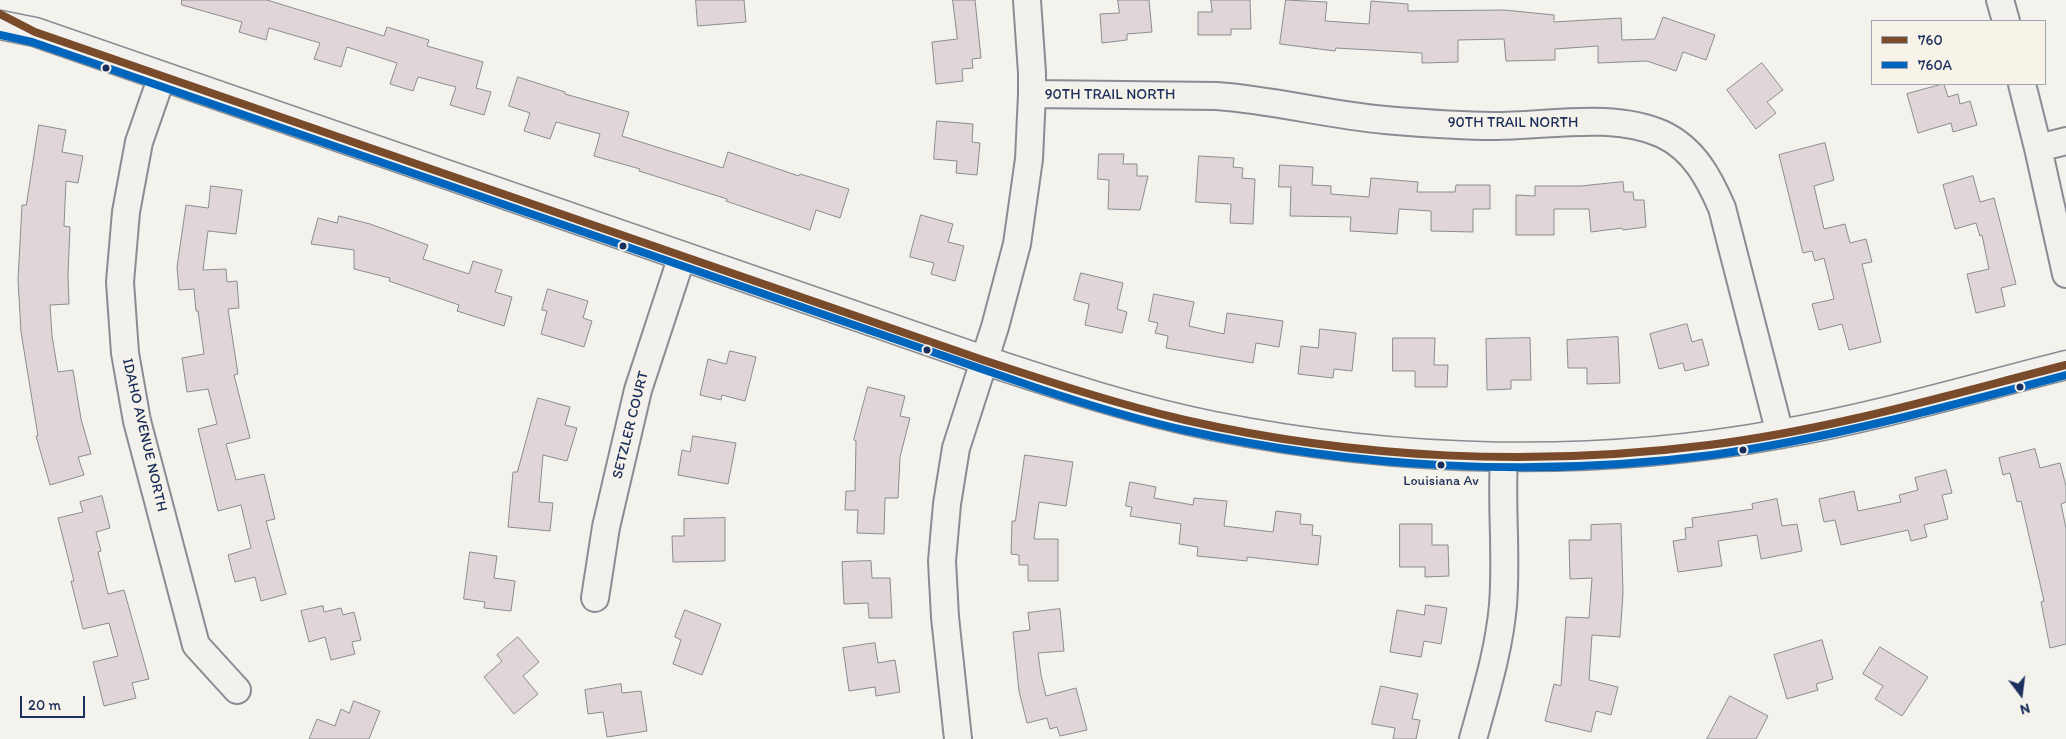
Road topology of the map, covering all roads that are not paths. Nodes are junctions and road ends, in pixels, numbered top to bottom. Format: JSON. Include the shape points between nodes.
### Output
{"nodes":[{"id":1,"x":1027,"y":0,"type":"edge"},
{"id":2,"x":2000,"y":0,"type":"edge"},
{"id":3,"x":0,"y":14,"type":"edge"},
{"id":4,"x":2006,"y":20,"type":"edge"},
{"id":5,"x":0,"y":25,"type":"edge"},
{"id":6,"x":34,"y":32,"type":"junction"},
{"id":7,"x":162,"y":76,"type":"junction"},
{"id":8,"x":2022,"y":85,"type":"edge"},
{"id":9,"x":1032,"y":94,"type":"junction"},
{"id":10,"x":2066,"y":141,"type":"edge"},
{"id":11,"x":2038,"y":148,"type":"junction"},
{"id":12,"x":682,"y":256,"type":"junction"},
{"id":13,"x":2066,"y":274,"type":"edge"},
{"id":14,"x":983,"y":360,"type":"junction"},
{"id":15,"x":2066,"y":365,"type":"edge"},
{"id":16,"x":1780,"y":434,"type":"junction"},
{"id":17,"x":1504,"y":457,"type":"junction"},
{"id":18,"x":595,"y":598,"type":"dead end"},
{"id":19,"x":237,"y":690,"type":"dead end"},
{"id":20,"x":958,"y":739,"type":"edge"},
{"id":21,"x":1473,"y":739,"type":"edge"}],
"edges":[{"from":1,"to":9,"type":"street"},
{"from":2,"to":4,"type":"street"},
{"from":3,"to":6,"type":"street"},
{"from":5,"to":6,"type":"street"},
{"from":6,"to":7,"type":"street"},
{"from":7,"to":12,"type":"street"},
{"from":7,"to":19,"type":"street","name":"IDAHO AVENUE NORTH","via":[[139,142],[126,212],[120,282],[125,353],[137,421],[196,645]]},
{"from":8,"to":11,"type":"street"},
{"from":9,"to":14,"type":"street","via":[[1029,159],[1017,244]]},
{"from":9,"to":16,"type":"street","name":"90TH TRAIL NORTH","via":[[1217,96],[1384,120],[1493,126],[1635,124],[1664,135],[1691,154],[1710,178],[1722,208]]},
{"from":10,"to":11,"type":"street"},
{"from":11,"to":13,"type":"street"},
{"from":12,"to":14,"type":"street"},
{"from":12,"to":18,"type":"street","name":"SETZLER COURT","via":[[638,390],[606,527]]},
{"from":14,"to":17,"type":"street","via":[[1097,397],[1212,426],[1331,445]]},
{"from":14,"to":20,"type":"street","via":[[956,448],[942,561]]},
{"from":15,"to":16,"type":"street","via":[[1891,410]]},
{"from":16,"to":17,"type":"street","via":[[1671,449]]},
{"from":17,"to":21,"type":"street","via":[[1503,606],[1488,686]]}]}
